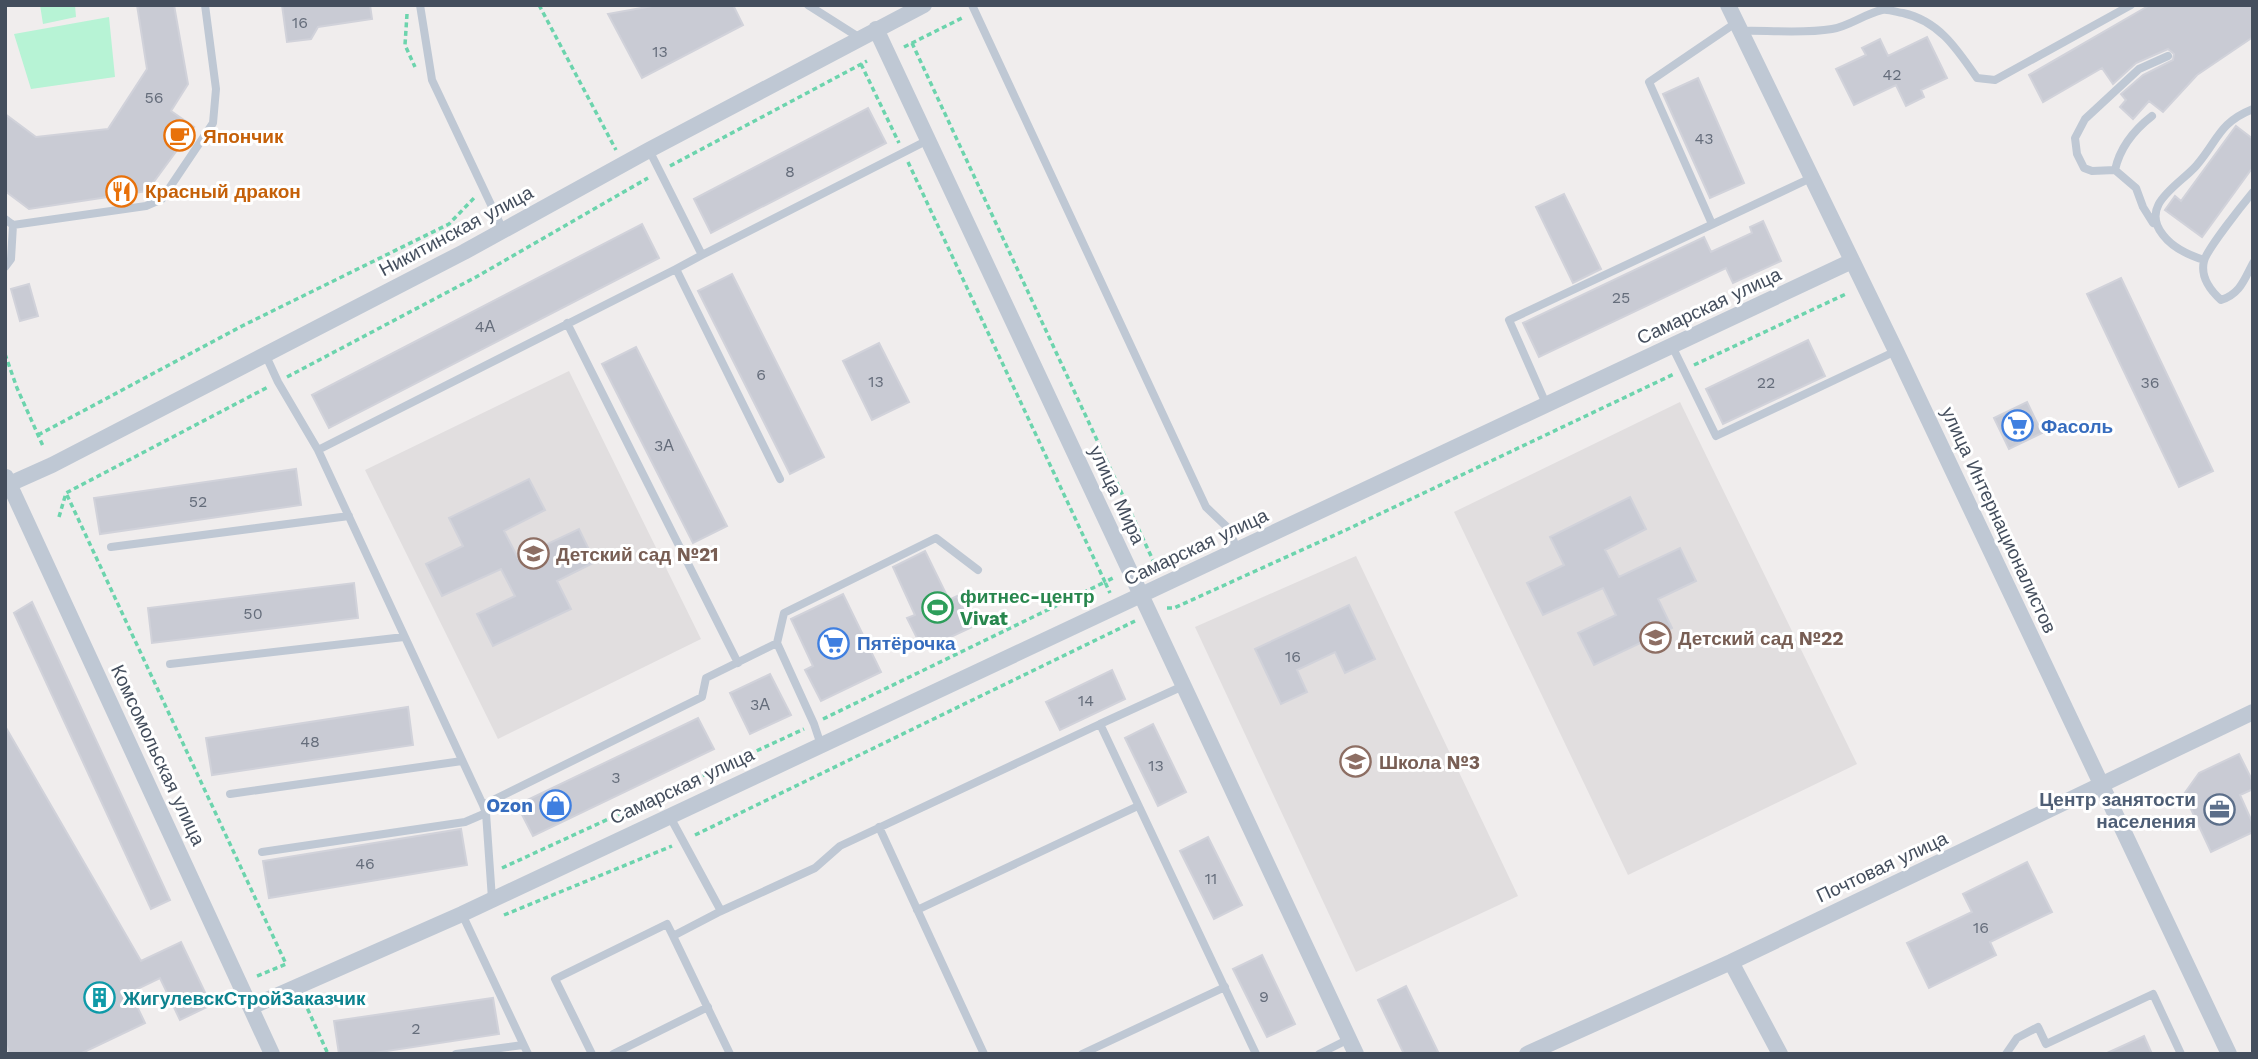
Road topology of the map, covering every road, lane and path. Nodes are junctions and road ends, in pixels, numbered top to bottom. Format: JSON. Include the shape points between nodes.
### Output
{"nodes":[{"id":1,"x":205,"y":5,"type":"edge"},
{"id":2,"x":421,"y":5,"type":"edge"},
{"id":3,"x":539,"y":5,"type":"edge"},
{"id":4,"x":808,"y":5,"type":"edge"},
{"id":5,"x":924,"y":5,"type":"edge"},
{"id":6,"x":1728,"y":5,"type":"edge"},
{"id":7,"x":2131,"y":5,"type":"edge"},
{"id":8,"x":973,"y":8,"type":"edge"},
{"id":9,"x":1739,"y":27,"type":"junction"},
{"id":10,"x":876,"y":29,"type":"junction"},
{"id":11,"x":860,"y":38,"type":"junction"},
{"id":12,"x":912,"y":43,"type":"junction"},
{"id":13,"x":904,"y":47,"type":"dead end"},
{"id":14,"x":2168,"y":56,"type":"dead end"},
{"id":15,"x":867,"y":61,"type":"dead end"},
{"id":16,"x":861,"y":64,"type":"junction"},
{"id":17,"x":2253,"y":109,"type":"edge"},
{"id":18,"x":2152,"y":116,"type":"dead end"},
{"id":19,"x":930,"y":139,"type":"junction"},
{"id":20,"x":649,"y":150,"type":"junction"},
{"id":21,"x":903,"y":153,"type":"junction"},
{"id":22,"x":623,"y":164,"type":"junction"},
{"id":23,"x":2115,"y":170,"type":"junction"},
{"id":24,"x":660,"y":171,"type":"junction"},
{"id":25,"x":1813,"y":177,"type":"junction"},
{"id":26,"x":2253,"y":192,"type":"edge"},
{"id":27,"x":5,"y":219,"type":"edge"},
{"id":28,"x":1712,"y":224,"type":"junction"},
{"id":29,"x":13,"y":225,"type":"junction"},
{"id":30,"x":449,"y":225,"type":"dead end"},
{"id":31,"x":2155,"y":225,"type":"junction"},
{"id":32,"x":503,"y":230,"type":"junction"},
{"id":33,"x":702,"y":255,"type":"junction"},
{"id":34,"x":2204,"y":260,"type":"junction"},
{"id":35,"x":1852,"y":261,"type":"junction"},
{"id":36,"x":2253,"y":263,"type":"edge"},
{"id":37,"x":5,"y":267,"type":"edge"},
{"id":38,"x":676,"y":269,"type":"junction"},
{"id":39,"x":1864,"y":285,"type":"junction"},
{"id":40,"x":567,"y":323,"type":"junction"},
{"id":41,"x":1672,"y":346,"type":"junction"},
{"id":42,"x":1896,"y":351,"type":"junction"},
{"id":43,"x":5,"y":354,"type":"edge"},
{"id":44,"x":266,"y":356,"type":"junction"},
{"id":45,"x":1684,"y":370,"type":"junction"},
{"id":46,"x":278,"y":382,"type":"junction"},
{"id":47,"x":1547,"y":406,"type":"junction"},
{"id":48,"x":38,"y":435,"type":"junction"},
{"id":49,"x":43,"y":446,"type":"dead end"},
{"id":50,"x":318,"y":450,"type":"junction"},
{"id":51,"x":780,"y":479,"type":"dead end"},
{"id":52,"x":7,"y":482,"type":"edge"},
{"id":53,"x":66,"y":493,"type":"junction"},
{"id":54,"x":349,"y":516,"type":"junction"},
{"id":55,"x":60,"y":517,"type":"dead end"},
{"id":56,"x":111,"y":547,"type":"dead end"},
{"id":57,"x":1238,"y":551,"type":"junction"},
{"id":58,"x":978,"y":570,"type":"dead end"},
{"id":59,"x":1158,"y":573,"type":"dead end"},
{"id":60,"x":1117,"y":576,"type":"dead end"},
{"id":61,"x":1105,"y":582,"type":"junction"},
{"id":62,"x":1110,"y":595,"type":"dead end"},
{"id":63,"x":1141,"y":595,"type":"junction"},
{"id":64,"x":1169,"y":596,"type":"dead end"},
{"id":65,"x":1174,"y":608,"type":"junction"},
{"id":66,"x":1161,"y":609,"type":"dead end"},
{"id":67,"x":1140,"y":619,"type":"dead end"},
{"id":68,"x":404,"y":636,"type":"junction"},
{"id":69,"x":777,"y":643,"type":"junction"},
{"id":70,"x":738,"y":663,"type":"junction"},
{"id":71,"x":170,"y":664,"type":"dead end"},
{"id":72,"x":1183,"y":686,"type":"junction"},
{"id":73,"x":2253,"y":712,"type":"edge"},
{"id":74,"x":814,"y":724,"type":"junction"},
{"id":75,"x":1100,"y":724,"type":"junction"},
{"id":76,"x":821,"y":745,"type":"junction"},
{"id":77,"x":462,"y":761,"type":"junction"},
{"id":78,"x":2102,"y":785,"type":"junction"},
{"id":79,"x":230,"y":794,"type":"dead end"},
{"id":80,"x":1138,"y":806,"type":"junction"},
{"id":81,"x":484,"y":809,"type":"junction"},
{"id":82,"x":669,"y":815,"type":"junction"},
{"id":83,"x":879,"y":827,"type":"junction"},
{"id":84,"x":683,"y":841,"type":"junction"},
{"id":85,"x":262,"y":852,"type":"dead end"},
{"id":86,"x":491,"y":873,"type":"junction"},
{"id":87,"x":492,"y":899,"type":"junction"},
{"id":88,"x":917,"y":910,"type":"junction"},
{"id":89,"x":721,"y":911,"type":"junction"},
{"id":90,"x":462,"y":914,"type":"junction"},
{"id":91,"x":469,"y":930,"type":"junction"},
{"id":92,"x":673,"y":936,"type":"junction"},
{"id":93,"x":1731,"y":962,"type":"junction"},
{"id":94,"x":254,"y":978,"type":"dead end"},
{"id":95,"x":1225,"y":987,"type":"junction"},
{"id":96,"x":301,"y":996,"type":"dead end"},
{"id":97,"x":251,"y":1007,"type":"junction"},
{"id":98,"x":708,"y":1007,"type":"junction"},
{"id":99,"x":523,"y":1045,"type":"junction"},
{"id":100,"x":1352,"y":1046,"type":"edge"},
{"id":101,"x":272,"y":1054,"type":"edge"},
{"id":102,"x":328,"y":1054,"type":"edge"},
{"id":103,"x":456,"y":1054,"type":"edge"},
{"id":104,"x":528,"y":1054,"type":"edge"},
{"id":105,"x":592,"y":1054,"type":"edge"},
{"id":106,"x":613,"y":1054,"type":"edge"},
{"id":107,"x":730,"y":1054,"type":"edge"},
{"id":108,"x":984,"y":1054,"type":"edge"},
{"id":109,"x":1082,"y":1054,"type":"edge"},
{"id":110,"x":1256,"y":1054,"type":"edge"},
{"id":111,"x":1319,"y":1054,"type":"edge"},
{"id":112,"x":1527,"y":1054,"type":"edge"},
{"id":113,"x":1780,"y":1054,"type":"edge"},
{"id":114,"x":2006,"y":1054,"type":"edge"},
{"id":115,"x":2181,"y":1054,"type":"edge"},
{"id":116,"x":2229,"y":1054,"type":"edge"}],
"edges":[{"from":1,"to":29,"type":"lane","via":[[216,89],[213,123],[162,199],[146,206]]},
{"from":2,"to":32,"type":"lane","via":[[432,80]]},
{"from":3,"to":22,"type":"path"},
{"from":4,"to":11,"type":"lane"},
{"from":5,"to":10,"type":"street","name":"Никитинская улица"},
{"from":6,"to":9,"type":"street","name":"улица Интернационалистов"},
{"from":7,"to":9,"type":"lane","via":[[1995,80],[1977,78],[1950,39],[1932,25],[1917,16],[1885,9],[1815,32]]},
{"from":8,"to":12,"type":"path"},
{"from":8,"to":57,"type":"lane","via":[[1206,507],[1228,528]]},
{"from":9,"to":25,"type":"street","name":"улица Интернационалистов"},
{"from":9,"to":28,"type":"lane","via":[[1649,82]]},
{"from":10,"to":11,"type":"street","name":"Никитинская улица"},
{"from":10,"to":19,"type":"street","name":"улица Мира"},
{"from":11,"to":20,"type":"street","name":"Никитинская улица"},
{"from":12,"to":13,"type":"path"},
{"from":12,"to":59,"type":"path"},
{"from":14,"to":23,"type":"lane","via":[[2138,69],[2085,119],[2075,138],[2084,169]]},
{"from":15,"to":16,"type":"path"},
{"from":16,"to":21,"type":"path"},
{"from":16,"to":24,"type":"path"},
{"from":17,"to":31,"type":"lane","via":[[2225,124],[2196,166],[2168,191],[2154,213]]},
{"from":18,"to":23,"type":"lane","via":[[2130,136]]},
{"from":19,"to":21,"type":"lane"},
{"from":19,"to":63,"type":"street","name":"улица Мира"},
{"from":20,"to":22,"type":"street","name":"Никитинская улица"},
{"from":20,"to":24,"type":"lane"},
{"from":21,"to":33,"type":"lane"},
{"from":21,"to":61,"type":"path"},
{"from":22,"to":32,"type":"street","name":"Никитинская улица"},
{"from":23,"to":31,"type":"lane","via":[[2136,188]]},
{"from":24,"to":33,"type":"lane"},
{"from":24,"to":46,"type":"path"},
{"from":25,"to":28,"type":"lane"},
{"from":25,"to":35,"type":"street","name":"улица Интернационалистов"},
{"from":26,"to":34,"type":"lane"},
{"from":27,"to":29,"type":"lane"},
{"from":28,"to":47,"type":"lane","via":[[1509,320]]},
{"from":29,"to":37,"type":"lane","via":[[11,259]]},
{"from":30,"to":48,"type":"path","via":[[243,326]]},
{"from":31,"to":34,"type":"lane","via":[[2187,255]]},
{"from":32,"to":44,"type":"street","name":"Никитинская улица"},
{"from":33,"to":38,"type":"lane"},
{"from":34,"to":36,"type":"lane","via":[[2204,278],[2221,300],[2242,286]]},
{"from":35,"to":39,"type":"street","name":"улица Интернационалистов"},
{"from":35,"to":41,"type":"street","name":"Самарская улица"},
{"from":38,"to":40,"type":"lane"},
{"from":38,"to":51,"type":"lane"},
{"from":39,"to":42,"type":"street","name":"улица Интернационалистов"},
{"from":39,"to":45,"type":"path"},
{"from":40,"to":50,"type":"lane"},
{"from":40,"to":70,"type":"lane"},
{"from":41,"to":45,"type":"lane"},
{"from":41,"to":47,"type":"street","name":"Самарская улица"},
{"from":42,"to":45,"type":"lane","via":[[1717,436]]},
{"from":42,"to":78,"type":"street","name":"улица Интернационалистов"},
{"from":43,"to":48,"type":"path"},
{"from":44,"to":46,"type":"lane"},
{"from":44,"to":52,"type":"street","name":"Никитинская улица","via":[[52,465]]},
{"from":45,"to":65,"type":"path"},
{"from":46,"to":50,"type":"lane"},
{"from":46,"to":53,"type":"path"},
{"from":47,"to":57,"type":"street","name":"Самарская улица"},
{"from":48,"to":49,"type":"path"},
{"from":50,"to":54,"type":"lane"},
{"from":52,"to":97,"type":"street","name":"Комсомольская улица"},
{"from":53,"to":55,"type":"path"},
{"from":53,"to":94,"type":"path","via":[[286,964]]},
{"from":54,"to":56,"type":"lane"},
{"from":54,"to":68,"type":"lane"},
{"from":57,"to":63,"type":"street","name":"Самарская улица"},
{"from":58,"to":69,"type":"lane","via":[[936,538],[784,613]]},
{"from":60,"to":61,"type":"path"},
{"from":61,"to":62,"type":"path"},
{"from":61,"to":74,"type":"path"},
{"from":63,"to":72,"type":"street","name":"улица Мира"},
{"from":63,"to":76,"type":"street","name":"Самарская улица"},
{"from":64,"to":65,"type":"path"},
{"from":65,"to":66,"type":"path"},
{"from":67,"to":84,"type":"path"},
{"from":68,"to":71,"type":"lane"},
{"from":68,"to":77,"type":"lane"},
{"from":69,"to":70,"type":"lane"},
{"from":69,"to":74,"type":"lane"},
{"from":70,"to":81,"type":"lane","via":[[706,678],[702,697]]},
{"from":72,"to":75,"type":"lane"},
{"from":72,"to":100,"type":"street","name":"улица Мира"},
{"from":73,"to":78,"type":"street","name":"Почтовая улица"},
{"from":74,"to":76,"type":"lane"},
{"from":74,"to":86,"type":"path"},
{"from":75,"to":80,"type":"lane"},
{"from":75,"to":83,"type":"lane"},
{"from":76,"to":82,"type":"street","name":"Самарская улица"},
{"from":77,"to":79,"type":"lane"},
{"from":77,"to":81,"type":"lane"},
{"from":78,"to":93,"type":"street","name":"Почтовая улица"},
{"from":78,"to":116,"type":"street","name":"улица Интернационалистов"},
{"from":80,"to":88,"type":"lane"},
{"from":80,"to":95,"type":"lane"},
{"from":81,"to":85,"type":"lane","via":[[465,822]]},
{"from":81,"to":86,"type":"lane"},
{"from":82,"to":84,"type":"lane"},
{"from":82,"to":87,"type":"street","name":"Самарская улица"},
{"from":83,"to":88,"type":"lane"},
{"from":83,"to":89,"type":"lane","via":[[840,846],[815,868]]},
{"from":84,"to":89,"type":"lane"},
{"from":84,"to":91,"type":"path"},
{"from":86,"to":87,"type":"lane"},
{"from":87,"to":90,"type":"street","name":"Самарская улица"},
{"from":88,"to":108,"type":"lane"},
{"from":89,"to":92,"type":"lane"},
{"from":90,"to":91,"type":"lane"},
{"from":90,"to":97,"type":"street","name":"Самарская улица"},
{"from":91,"to":99,"type":"lane"},
{"from":92,"to":98,"type":"lane"},
{"from":92,"to":105,"type":"lane","via":[[667,924],[555,979]]},
{"from":93,"to":112,"type":"street","name":"Почтовая улица"},
{"from":93,"to":113,"type":"street"},
{"from":95,"to":109,"type":"lane"},
{"from":95,"to":110,"type":"lane"},
{"from":96,"to":102,"type":"path"},
{"from":97,"to":101,"type":"street","name":"Комсомольская улица"},
{"from":98,"to":106,"type":"lane"},
{"from":98,"to":107,"type":"lane"},
{"from":99,"to":103,"type":"lane"},
{"from":99,"to":104,"type":"lane"},
{"from":100,"to":111,"type":"lane"},
{"from":114,"to":115,"type":"lane","via":[[2017,1038],[2038,1027],[2046,1044],[2152,994]]}]}
